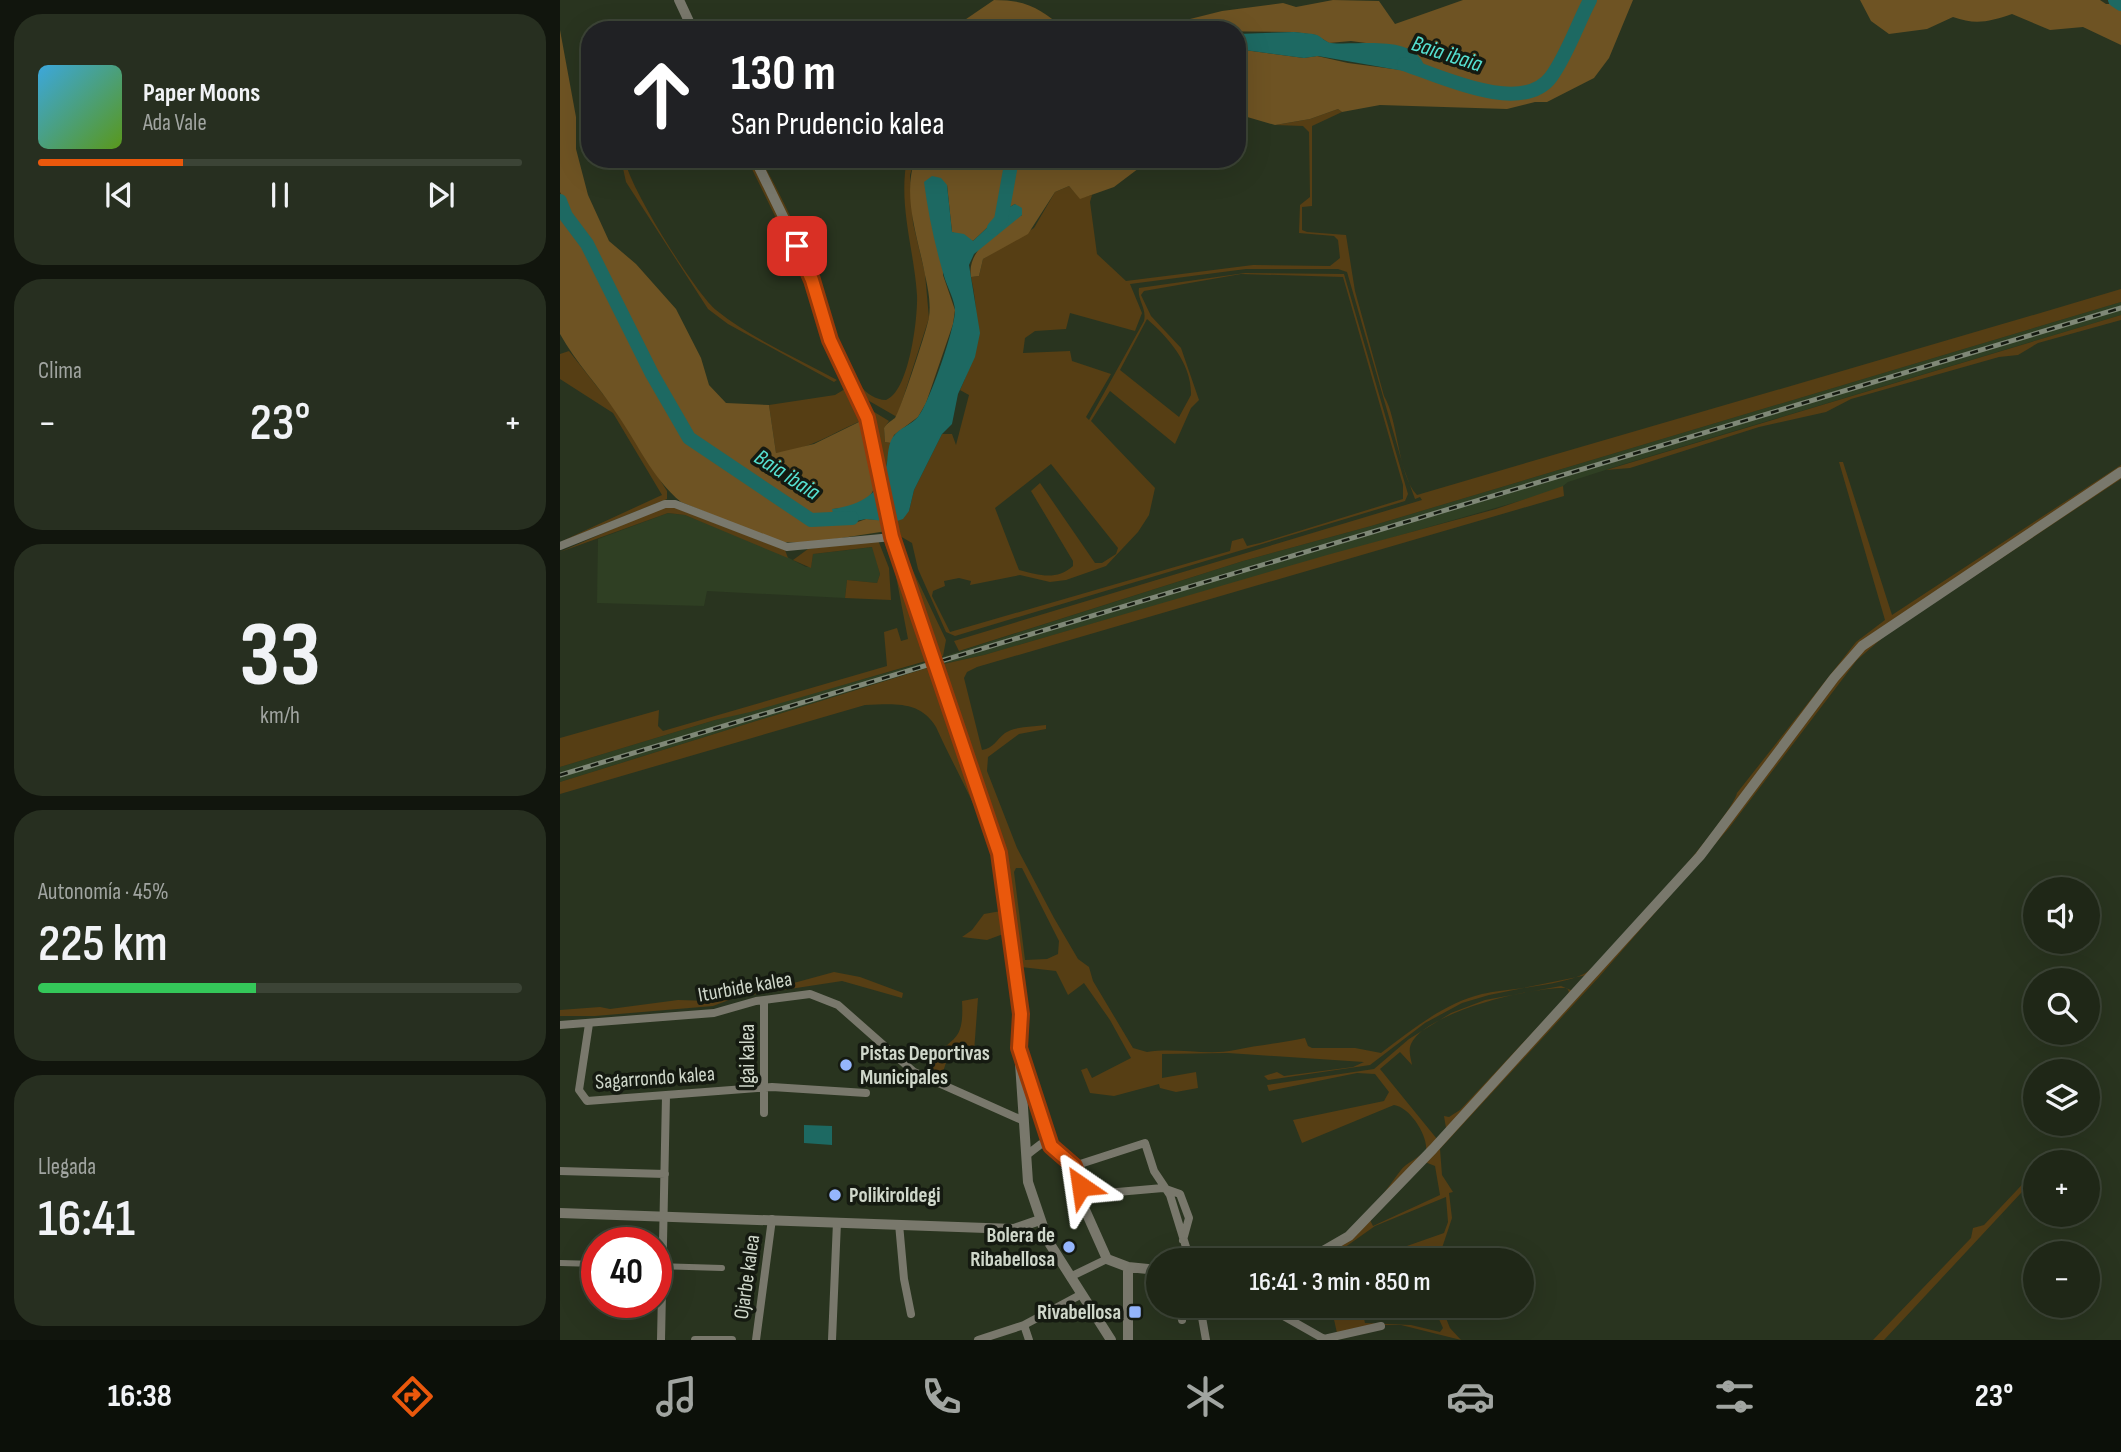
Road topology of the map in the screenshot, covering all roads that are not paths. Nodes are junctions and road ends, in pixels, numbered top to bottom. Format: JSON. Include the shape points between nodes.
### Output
{"nodes":[{"id":1,"x":679,"y":0,"type":"edge"},
{"id":2,"x":689,"y":21,"type":"edge"},
{"id":3,"x":759,"y":168,"type":"edge"},
{"id":4,"x":2121,"y":472,"type":"edge"},
{"id":5,"x":892,"y":537,"type":"junction"},
{"id":6,"x":560,"y":546,"type":"edge"},
{"id":7,"x":764,"y":1000,"type":"junction"},
{"id":8,"x":589,"y":1024,"type":"junction"},
{"id":9,"x":560,"y":1025,"type":"edge"},
{"id":10,"x":1019,"y":1048,"type":"junction"},
{"id":11,"x":764,"y":1088,"type":"junction"},
{"id":12,"x":866,"y":1093,"type":"dead end"},
{"id":13,"x":666,"y":1096,"type":"junction"},
{"id":14,"x":764,"y":1113,"type":"dead end"},
{"id":15,"x":1024,"y":1121,"type":"junction"},
{"id":16,"x":1051,"y":1146,"type":"junction"},
{"id":17,"x":1028,"y":1154,"type":"junction"},
{"id":18,"x":1074,"y":1166,"type":"junction"},
{"id":19,"x":560,"y":1171,"type":"edge"},
{"id":20,"x":665,"y":1174,"type":"junction"},
{"id":21,"x":1163,"y":1188,"type":"junction"},
{"id":22,"x":1083,"y":1195,"type":"junction"},
{"id":23,"x":560,"y":1213,"type":"edge"},
{"id":24,"x":664,"y":1216,"type":"junction"},
{"id":25,"x":772,"y":1219,"type":"junction"},
{"id":26,"x":1040,"y":1220,"type":"junction"},
{"id":27,"x":837,"y":1222,"type":"junction"},
{"id":28,"x":899,"y":1224,"type":"junction"},
{"id":29,"x":663,"y":1227,"type":"edge"},
{"id":30,"x":1186,"y":1248,"type":"edge"},
{"id":31,"x":1326,"y":1248,"type":"edge"},
{"id":32,"x":1107,"y":1259,"type":"junction"},
{"id":33,"x":560,"y":1263,"type":"edge"},
{"id":34,"x":581,"y":1264,"type":"edge"},
{"id":35,"x":672,"y":1266,"type":"edge"},
{"id":36,"x":1128,"y":1267,"type":"junction"},
{"id":37,"x":722,"y":1268,"type":"dead end"},
{"id":38,"x":1146,"y":1269,"type":"edge"},
{"id":39,"x":1070,"y":1277,"type":"junction"},
{"id":40,"x":1080,"y":1295,"type":"junction"},
{"id":41,"x":911,"y":1314,"type":"dead end"},
{"id":42,"x":661,"y":1318,"type":"edge"},
{"id":43,"x":1202,"y":1318,"type":"edge"},
{"id":44,"x":1286,"y":1318,"type":"edge"},
{"id":45,"x":1024,"y":1325,"type":"junction"},
{"id":46,"x":1381,"y":1326,"type":"dead end"},
{"id":47,"x":1338,"y":1338,"type":"edge"},
{"id":48,"x":661,"y":1340,"type":"edge"},
{"id":49,"x":695,"y":1340,"type":"edge"},
{"id":50,"x":732,"y":1340,"type":"edge"},
{"id":51,"x":756,"y":1340,"type":"edge"},
{"id":52,"x":832,"y":1340,"type":"edge"},
{"id":53,"x":978,"y":1340,"type":"edge"},
{"id":54,"x":1028,"y":1340,"type":"edge"},
{"id":55,"x":1111,"y":1340,"type":"edge"},
{"id":56,"x":1128,"y":1340,"type":"edge"},
{"id":57,"x":1206,"y":1340,"type":"edge"},
{"id":58,"x":1323,"y":1340,"type":"edge"}],
"edges":[{"from":1,"to":2,"type":"street"},
{"from":3,"to":5,"type":"street","via":[[806,264],[830,340],[867,418]]},
{"from":4,"to":31,"type":"street","via":[[1862,646],[1700,856],[1360,1226]]},
{"from":5,"to":6,"type":"street","via":[[787,547],[665,504]]},
{"from":5,"to":10,"type":"street","bridge":true,"via":[[999,853],[1021,1014]]},
{"from":7,"to":8,"type":"street","name":"Iturbide kalea","via":[[714,1013]]},
{"from":7,"to":11,"type":"street","name":"Igai kalea"},
{"from":7,"to":15,"type":"street","name":"Iturbide kalea","via":[[803,994],[838,1005],[914,1072]]},
{"from":8,"to":9,"type":"street","name":"Iturbide kalea"},
{"from":8,"to":13,"type":"street","name":"Sagarrondo kalea","via":[[579,1085],[583,1099]]},
{"from":10,"to":15,"type":"street"},
{"from":10,"to":16,"type":"street"},
{"from":11,"to":12,"type":"street","name":"Sagarrondo kalea"},
{"from":11,"to":13,"type":"street","name":"Sagarrondo kalea"},
{"from":11,"to":14,"type":"street","name":"Igai kalea"},
{"from":13,"to":20,"type":"street"},
{"from":15,"to":17,"type":"street"},
{"from":16,"to":17,"type":"street","via":[[1041,1144]]},
{"from":16,"to":18,"type":"street"},
{"from":17,"to":26,"type":"street","via":[[1028,1182]]},
{"from":18,"to":21,"type":"street","via":[[1145,1143]]},
{"from":18,"to":22,"type":"street"},
{"from":19,"to":20,"type":"street"},
{"from":20,"to":24,"type":"street"},
{"from":21,"to":22,"type":"street"},
{"from":21,"to":30,"type":"street","via":[[1170,1195]]},
{"from":22,"to":32,"type":"street","via":[[1082,1203]]},
{"from":23,"to":24,"type":"street"},
{"from":24,"to":25,"type":"street"},
{"from":24,"to":29,"type":"street"},
{"from":25,"to":27,"type":"street"},
{"from":25,"to":51,"type":"street","name":"Ojarbe kalea"},
{"from":26,"to":28,"type":"street","via":[[1014,1229]]},
{"from":26,"to":39,"type":"street"},
{"from":27,"to":28,"type":"street"},
{"from":27,"to":52,"type":"street"},
{"from":28,"to":41,"type":"street"},
{"from":32,"to":36,"type":"street"},
{"from":32,"to":39,"type":"street"},
{"from":33,"to":34,"type":"street"},
{"from":35,"to":37,"type":"street"},
{"from":36,"to":38,"type":"street"},
{"from":36,"to":56,"type":"street"},
{"from":39,"to":40,"type":"street"},
{"from":40,"to":45,"type":"street"},
{"from":40,"to":55,"type":"street"},
{"from":42,"to":48,"type":"street"},
{"from":43,"to":57,"type":"street"},
{"from":44,"to":58,"type":"street"},
{"from":45,"to":53,"type":"street"},
{"from":45,"to":54,"type":"street"},
{"from":46,"to":47,"type":"street"},
{"from":47,"to":58,"type":"street"},
{"from":49,"to":50,"type":"street"}]}
